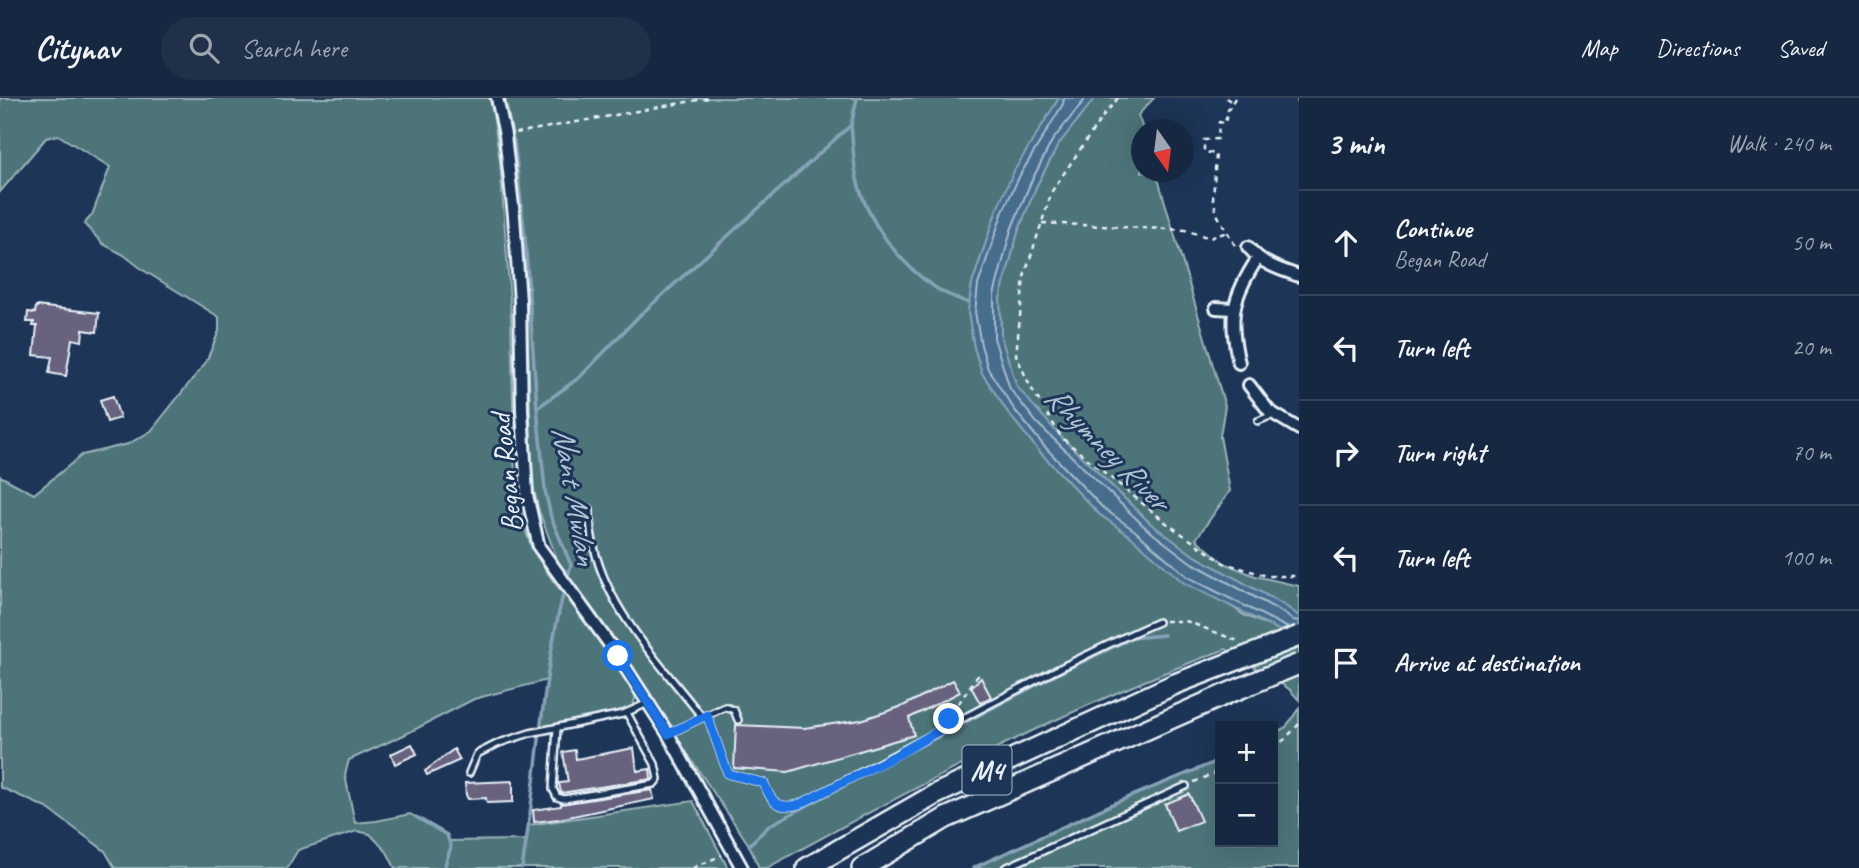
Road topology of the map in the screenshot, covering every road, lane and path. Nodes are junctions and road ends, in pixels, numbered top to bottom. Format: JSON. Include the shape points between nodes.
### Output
{"nodes":[{"id":1,"x":497,"y":98,"type":"edge"},
{"id":2,"x":709,"y":98,"type":"edge"},
{"id":3,"x":1118,"y":98,"type":"edge"},
{"id":4,"x":1226,"y":98,"type":"edge"},
{"id":5,"x":1235,"y":98,"type":"edge"},
{"id":6,"x":1232,"y":102,"type":"junction"},
{"id":7,"x":505,"y":135,"type":"junction"},
{"id":8,"x":1042,"y":223,"type":"junction"},
{"id":9,"x":1227,"y":232,"type":"junction"},
{"id":10,"x":1248,"y":247,"type":"joint"},
{"id":11,"x":1258,"y":258,"type":"junction"},
{"id":12,"x":1299,"y":275,"type":"edge"},
{"id":13,"x":1216,"y":308,"type":"dead end"},
{"id":14,"x":1233,"y":309,"type":"junction"},
{"id":15,"x":1240,"y":363,"type":"dead end"},
{"id":16,"x":1249,"y":385,"type":"dead end"},
{"id":17,"x":1275,"y":414,"type":"junction"},
{"id":18,"x":1258,"y":421,"type":"dead end"},
{"id":19,"x":1299,"y":429,"type":"edge"},
{"id":20,"x":590,"y":509,"type":"dead end"},
{"id":21,"x":1299,"y":576,"type":"edge"},
{"id":22,"x":1158,"y":622,"type":"dead end"},
{"id":23,"x":1299,"y":636,"type":"edge"},
{"id":24,"x":1299,"y":664,"type":"edge"},
{"id":25,"x":979,"y":675,"type":"dead end"},
{"id":26,"x":648,"y":703,"type":"junction"},
{"id":27,"x":627,"y":713,"type":"junction"},
{"id":28,"x":705,"y":716,"type":"junction"},
{"id":29,"x":738,"y":720,"type":"dead end"},
{"id":30,"x":950,"y":724,"type":"junction"},
{"id":31,"x":1299,"y":724,"type":"edge"},
{"id":32,"x":557,"y":728,"type":"junction"},
{"id":33,"x":668,"y":734,"type":"junction"},
{"id":34,"x":1278,"y":744,"type":"edge"},
{"id":35,"x":469,"y":773,"type":"dead end"},
{"id":36,"x":1215,"y":773,"type":"edge"},
{"id":37,"x":1186,"y":786,"type":"joint"},
{"id":38,"x":732,"y":850,"type":"junction"},
{"id":39,"x":693,"y":868,"type":"edge"},
{"id":40,"x":743,"y":868,"type":"edge"},
{"id":41,"x":807,"y":868,"type":"edge"},
{"id":42,"x":862,"y":868,"type":"edge"},
{"id":43,"x":1005,"y":868,"type":"edge"}],
"edges":[{"from":1,"to":7,"type":"street","name":"Began Road"},
{"from":2,"to":7,"type":"path"},
{"from":3,"to":8,"type":"path","via":[[1052,191]]},
{"from":4,"to":6,"type":"path"},
{"from":5,"to":6,"type":"path"},
{"from":6,"to":9,"type":"path","via":[[1225,123],[1219,122],[1218,139],[1204,140],[1204,152],[1216,155],[1213,200]]},
{"from":7,"to":26,"type":"street","name":"Began Road","via":[[520,302],[527,495],[539,547]]},
{"from":8,"to":9,"type":"path","via":[[1185,230],[1210,238]]},
{"from":8,"to":21,"type":"path","via":[[1024,277],[1016,355],[1062,438],[1169,525],[1224,562],[1267,576]]},
{"from":9,"to":10,"type":"path","via":[[1237,249]]},
{"from":10,"to":11,"type":"street"},
{"from":11,"to":12,"type":"street"},
{"from":11,"to":14,"type":"street","via":[[1243,280]]},
{"from":13,"to":14,"type":"street"},
{"from":14,"to":15,"type":"street","via":[[1232,335]]},
{"from":16,"to":17,"type":"street"},
{"from":17,"to":18,"type":"lane"},
{"from":17,"to":19,"type":"street"},
{"from":20,"to":28,"type":"lane","via":[[589,526],[602,574],[627,622]]},
{"from":22,"to":30,"type":"lane"},
{"from":23,"to":41,"type":"highway","number":"M4","bridge":true,"via":[[1175,684],[936,794]]},
{"from":24,"to":42,"type":"highway","number":"M4","bridge":true,"via":[[946,818]]},
{"from":25,"to":30,"type":"path"},
{"from":26,"to":27,"type":"lane"},
{"from":26,"to":33,"type":"street","name":"Began Road"},
{"from":27,"to":32,"type":"lane"},
{"from":27,"to":32,"type":"lane","via":[[655,764],[658,779],[654,784],[557,797],[553,789]]},
{"from":28,"to":29,"type":"lane","via":[[725,707],[734,710]]},
{"from":28,"to":30,"type":"lane","via":[[728,774],[764,783],[769,797],[789,807]]},
{"from":28,"to":33,"type":"lane"},
{"from":31,"to":34,"type":"path"},
{"from":32,"to":35,"type":"lane","via":[[499,743],[477,754]]},
{"from":33,"to":38,"type":"street","name":"Began Road"},
{"from":36,"to":37,"type":"path"},
{"from":37,"to":43,"type":"lane"},
{"from":38,"to":39,"type":"path"},
{"from":38,"to":40,"type":"street","name":"Began Road"}]}
